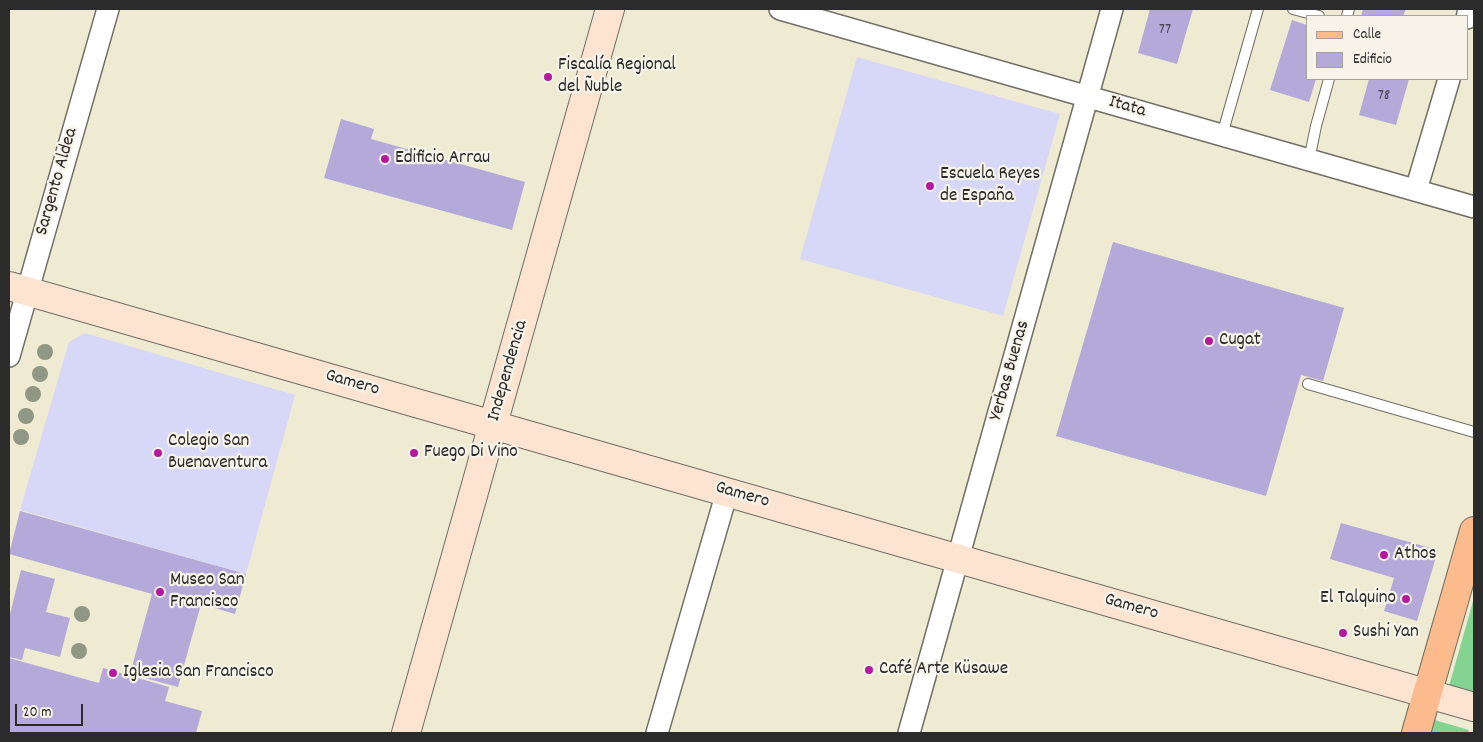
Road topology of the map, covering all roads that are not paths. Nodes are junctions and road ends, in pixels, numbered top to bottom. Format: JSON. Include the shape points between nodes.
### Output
{"nodes":[{"id":1,"x":108,"y":9,"type":"edge"},
{"id":2,"x":610,"y":9,"type":"edge"},
{"id":3,"x":780,"y":9,"type":"edge"},
{"id":4,"x":1112,"y":9,"type":"edge"},
{"id":5,"x":1258,"y":9,"type":"edge"},
{"id":6,"x":1293,"y":9,"type":"edge"},
{"id":7,"x":1315,"y":15,"type":"edge"},
{"id":8,"x":1329,"y":80,"type":"edge"},
{"id":9,"x":1449,"y":80,"type":"edge"},
{"id":10,"x":1087,"y":96,"type":"junction"},
{"id":11,"x":1222,"y":135,"type":"junction"},
{"id":12,"x":1308,"y":160,"type":"junction"},
{"id":13,"x":1416,"y":190,"type":"junction"},
{"id":14,"x":1474,"y":207,"type":"edge"},
{"id":15,"x":18,"y":288,"type":"edge"},
{"id":16,"x":9,"y":356,"type":"edge"},
{"id":17,"x":1308,"y":384,"type":"dead end"},
{"id":18,"x":494,"y":425,"type":"junction"},
{"id":19,"x":1474,"y":432,"type":"edge"},
{"id":20,"x":728,"y":492,"type":"junction"},
{"id":21,"x":1474,"y":531,"type":"edge"},
{"id":22,"x":959,"y":558,"type":"junction"},
{"id":23,"x":1427,"y":694,"type":"junction"},
{"id":24,"x":1474,"y":707,"type":"edge"},
{"id":25,"x":406,"y":733,"type":"edge"},
{"id":26,"x":657,"y":733,"type":"edge"},
{"id":27,"x":909,"y":733,"type":"edge"},
{"id":28,"x":1416,"y":733,"type":"edge"}],
"edges":[{"from":1,"to":15,"type":"street","name":"Sargento Aldea"},
{"from":2,"to":18,"type":"street","name":"Independencia"},
{"from":3,"to":10,"type":"street","name":"Itata"},
{"from":4,"to":10,"type":"street","name":"Yerbas Buenas"},
{"from":5,"to":11,"type":"lane"},
{"from":6,"to":7,"type":"lane"},
{"from":8,"to":12,"type":"lane"},
{"from":9,"to":13,"type":"street"},
{"from":10,"to":11,"type":"street","name":"Itata"},
{"from":10,"to":22,"type":"street","name":"Yerbas Buenas"},
{"from":11,"to":12,"type":"street","name":"Itata"},
{"from":12,"to":13,"type":"street","name":"Itata"},
{"from":13,"to":14,"type":"street","name":"Itata"},
{"from":15,"to":16,"type":"street","name":"Sargento Aldea"},
{"from":15,"to":18,"type":"street","name":"Gamero"},
{"from":17,"to":19,"type":"lane"},
{"from":18,"to":20,"type":"street","name":"Gamero"},
{"from":18,"to":25,"type":"street","name":"Independencia"},
{"from":20,"to":22,"type":"street","name":"Gamero"},
{"from":20,"to":26,"type":"street"},
{"from":21,"to":23,"type":"main road"},
{"from":22,"to":23,"type":"street","name":"Gamero"},
{"from":22,"to":27,"type":"street","name":"Yerbas Buenas"},
{"from":23,"to":24,"type":"street","name":"Gamero"},
{"from":23,"to":28,"type":"main road"}]}
